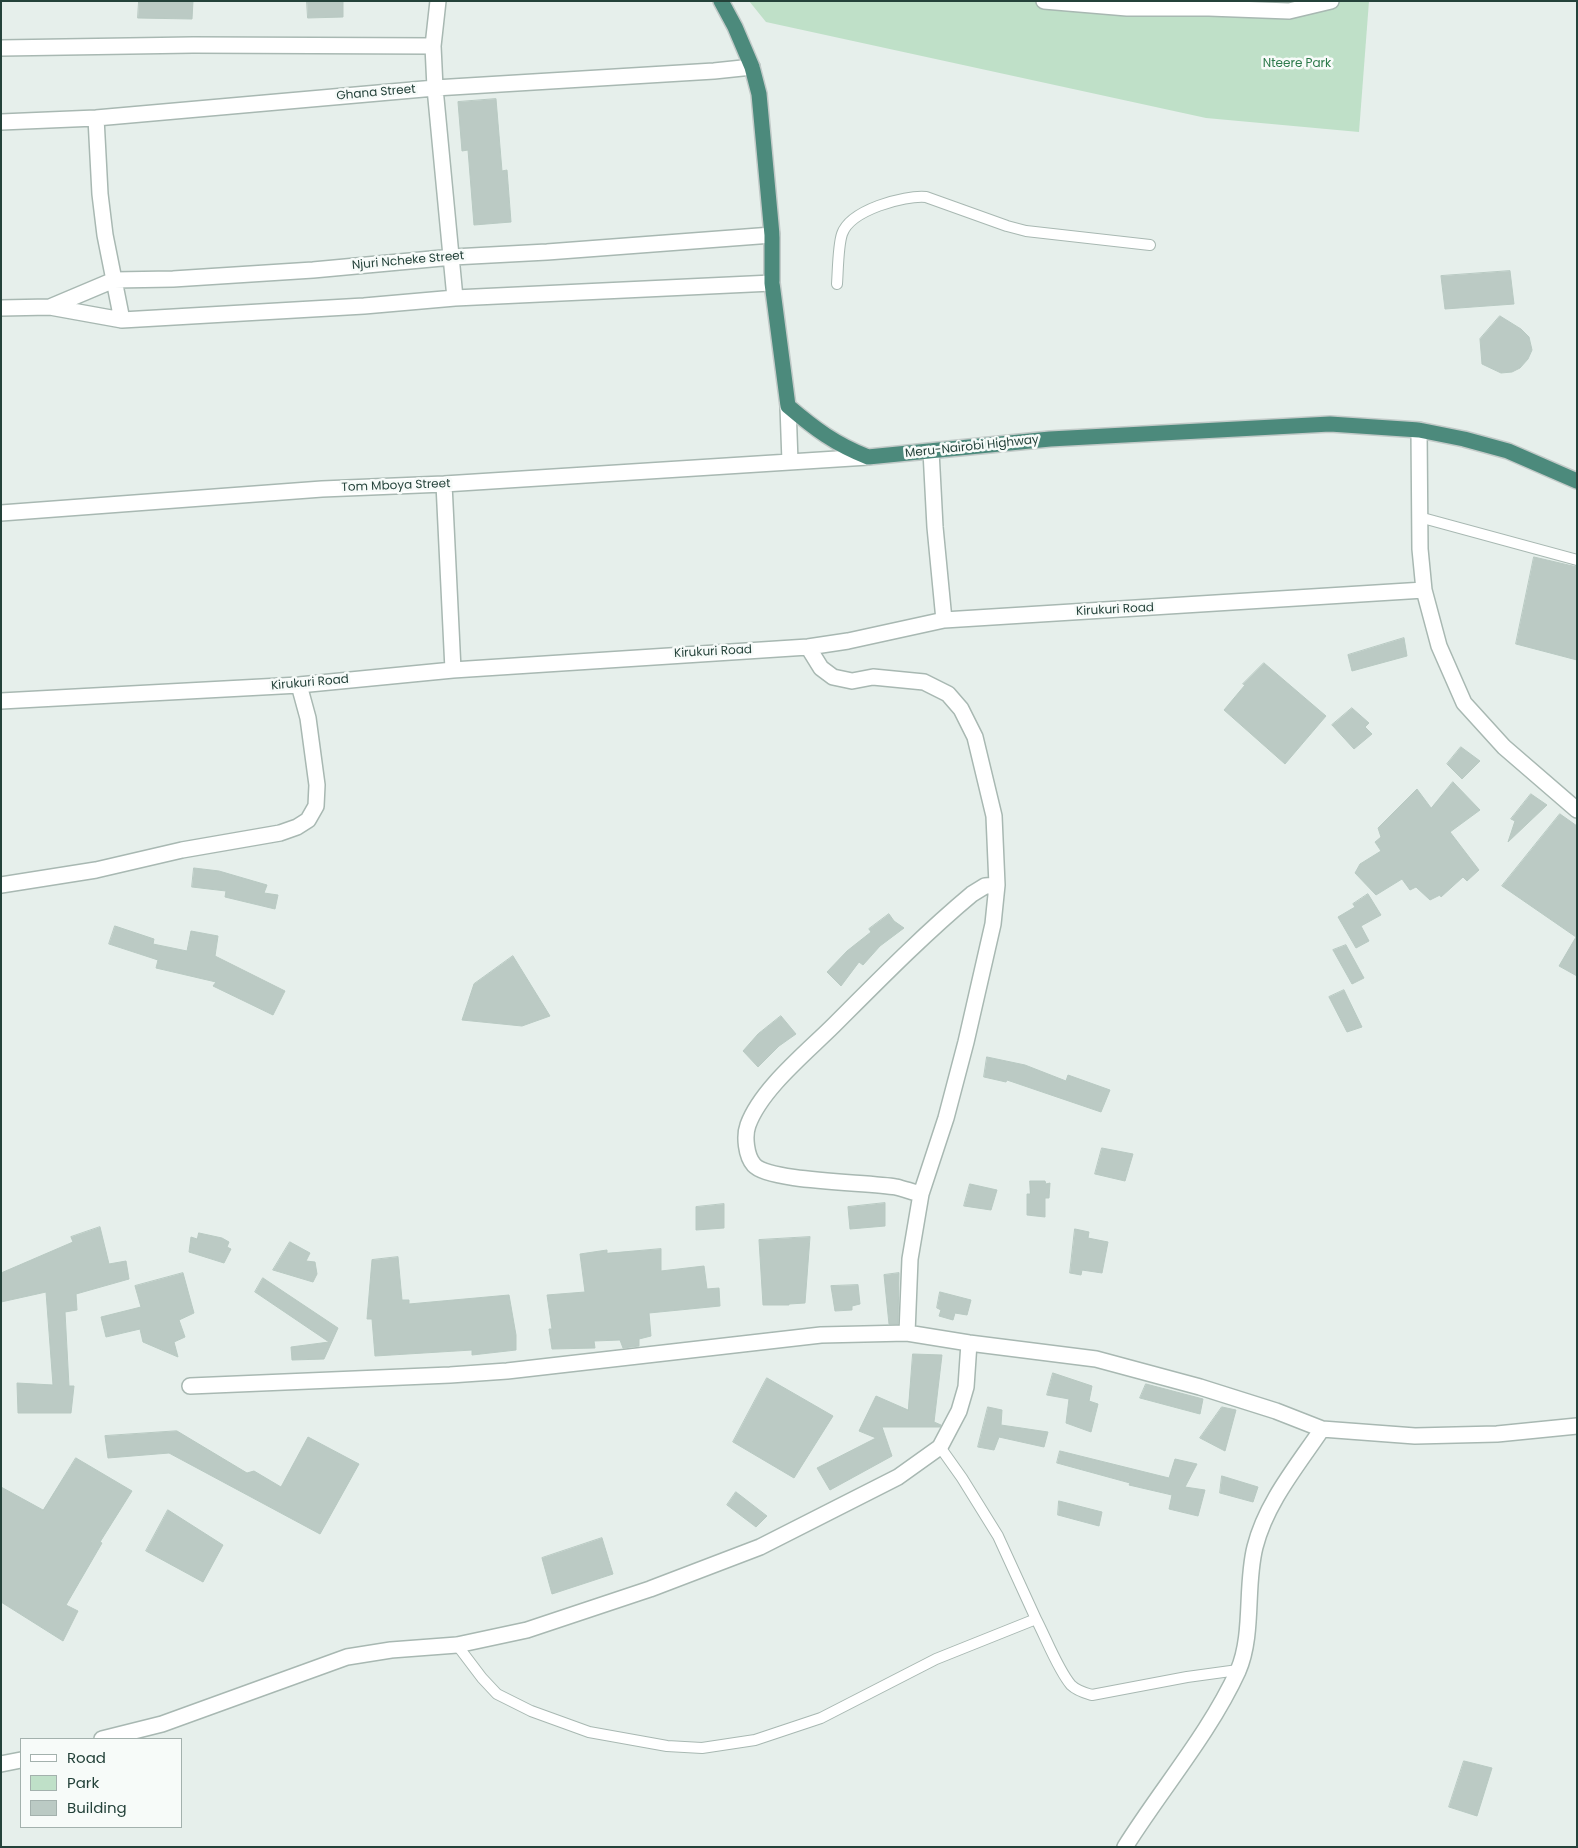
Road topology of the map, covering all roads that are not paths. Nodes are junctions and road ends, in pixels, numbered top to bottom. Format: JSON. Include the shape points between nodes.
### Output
{"nodes":[{"id":1,"x":438,"y":1,"type":"edge"},
{"id":2,"x":721,"y":1,"type":"edge"},
{"id":3,"x":1044,"y":1,"type":"edge"},
{"id":4,"x":1331,"y":1,"type":"edge"},
{"id":5,"x":433,"y":46,"type":"junction"},
{"id":6,"x":1,"y":48,"type":"edge"},
{"id":7,"x":752,"y":67,"type":"junction"},
{"id":8,"x":435,"y":88,"type":"junction"},
{"id":9,"x":96,"y":118,"type":"junction"},
{"id":10,"x":1,"y":122,"type":"edge"},
{"id":11,"x":772,"y":235,"type":"junction"},
{"id":12,"x":1150,"y":245,"type":"dead end"},
{"id":13,"x":452,"y":256,"type":"junction"},
{"id":14,"x":114,"y":280,"type":"junction"},
{"id":15,"x":772,"y":283,"type":"junction"},
{"id":16,"x":836,"y":284,"type":"dead end"},
{"id":17,"x":455,"y":298,"type":"junction"},
{"id":18,"x":50,"y":307,"type":"junction"},
{"id":19,"x":1,"y":308,"type":"edge"},
{"id":20,"x":122,"y":320,"type":"junction"},
{"id":21,"x":788,"y":406,"type":"junction"},
{"id":22,"x":1419,"y":430,"type":"junction"},
{"id":23,"x":932,"y":451,"type":"junction"},
{"id":24,"x":868,"y":457,"type":"junction"},
{"id":25,"x":790,"y":462,"type":"junction"},
{"id":26,"x":1577,"y":481,"type":"edge"},
{"id":27,"x":444,"y":484,"type":"junction"},
{"id":28,"x":1,"y":513,"type":"edge"},
{"id":29,"x":1419,"y":517,"type":"junction"},
{"id":30,"x":1577,"y":560,"type":"edge"},
{"id":31,"x":1424,"y":590,"type":"junction"},
{"id":32,"x":944,"y":620,"type":"junction"},
{"id":33,"x":808,"y":647,"type":"junction"},
{"id":34,"x":453,"y":670,"type":"junction"},
{"id":35,"x":299,"y":685,"type":"junction"},
{"id":36,"x":1,"y":701,"type":"edge"},
{"id":37,"x":1575,"y":805,"type":"edge"},
{"id":38,"x":1,"y":885,"type":"edge"},
{"id":39,"x":996,"y":885,"type":"junction"},
{"id":40,"x":921,"y":1194,"type":"junction"},
{"id":41,"x":907,"y":1333,"type":"junction"},
{"id":42,"x":969,"y":1343,"type":"junction"},
{"id":43,"x":190,"y":1386,"type":"dead end"},
{"id":44,"x":1577,"y":1426,"type":"edge"},
{"id":45,"x":1322,"y":1429,"type":"junction"},
{"id":46,"x":940,"y":1447,"type":"junction"},
{"id":47,"x":1036,"y":1619,"type":"junction"},
{"id":48,"x":457,"y":1644,"type":"junction"},
{"id":49,"x":1238,"y":1670,"type":"junction"},
{"id":50,"x":106,"y":1738,"type":"edge"},
{"id":51,"x":20,"y":1760,"type":"edge"},
{"id":52,"x":1,"y":1764,"type":"edge"},
{"id":53,"x":1125,"y":1847,"type":"edge"}],
"edges":[{"from":1,"to":5,"type":"street"},
{"from":2,"to":7,"type":"highway","via":[[736,27]]},
{"from":3,"to":4,"type":"street","via":[[1128,8],[1289,10]]},
{"from":5,"to":6,"type":"street"},
{"from":5,"to":8,"type":"street"},
{"from":7,"to":8,"type":"street","name":"Ghana Street"},
{"from":7,"to":11,"type":"highway","via":[[759,94]]},
{"from":8,"to":9,"type":"street","name":"Ghana Street"},
{"from":8,"to":13,"type":"street"},
{"from":9,"to":10,"type":"street","name":"Ghana Street"},
{"from":9,"to":14,"type":"street","via":[[100,194]]},
{"from":11,"to":13,"type":"street","name":"Njuri Ncheke Street"},
{"from":11,"to":15,"type":"highway"},
{"from":12,"to":16,"type":"lane","via":[[1026,231],[916,196],[894,200],[851,220],[842,233]]},
{"from":13,"to":14,"type":"street","name":"Njuri Ncheke Street","via":[[285,272]]},
{"from":13,"to":17,"type":"street"},
{"from":14,"to":18,"type":"street","name":"Njuri Ncheke Street"},
{"from":14,"to":20,"type":"street"},
{"from":15,"to":17,"type":"street","name":"Njuri Ncheke Street"},
{"from":15,"to":21,"type":"highway"},
{"from":17,"to":20,"type":"street","name":"Njuri Ncheke Street"},
{"from":18,"to":19,"type":"street","name":"Njuri Ncheke Street"},
{"from":18,"to":20,"type":"street","name":"Njuri Ncheke Street"},
{"from":21,"to":24,"type":"highway","name":"Meru-Nairobi Highway","via":[[822,435]]},
{"from":21,"to":25,"type":"street"},
{"from":22,"to":23,"type":"highway","name":"Meru-Nairobi Highway","via":[[1320,424],[1050,439]]},
{"from":22,"to":26,"type":"highway","name":"Meru-Nairobi Highway","via":[[1508,451]]},
{"from":22,"to":29,"type":"street"},
{"from":23,"to":24,"type":"highway","name":"Meru-Nairobi Highway"},
{"from":23,"to":32,"type":"street"},
{"from":24,"to":25,"type":"street","name":"Tom Mboya Street"},
{"from":25,"to":27,"type":"street","name":"Tom Mboya Street"},
{"from":27,"to":28,"type":"street","name":"Tom Mboya Street","via":[[322,489]]},
{"from":27,"to":34,"type":"street"},
{"from":29,"to":30,"type":"lane"},
{"from":29,"to":31,"type":"street"},
{"from":31,"to":32,"type":"street","name":"Kirukuri Road"},
{"from":31,"to":37,"type":"street","via":[[1439,646],[1464,703],[1504,747]]},
{"from":32,"to":33,"type":"street","name":"Kirukuri Road"},
{"from":33,"to":34,"type":"street","name":"Kirukuri Road"},
{"from":33,"to":39,"type":"street","via":[[821,668],[834,677],[924,682],[948,694],[961,709],[975,737],[994,816]]},
{"from":34,"to":35,"type":"street","name":"Kirukuri Road"},
{"from":35,"to":36,"type":"street","name":"Kirukuri Road"},
{"from":35,"to":38,"type":"street","via":[[308,718],[317,785],[316,806],[308,820],[280,833],[182,850],[96,870]]},
{"from":39,"to":40,"type":"street","via":[[994,924],[971,1024],[946,1118]]},
{"from":39,"to":40,"type":"street","via":[[985,886],[972,894],[899,960],[786,1072],[754,1112],[747,1126],[748,1152],[754,1166],[767,1173],[896,1187]]},
{"from":40,"to":41,"type":"street","via":[[910,1259]]},
{"from":41,"to":42,"type":"street"},
{"from":41,"to":43,"type":"street","via":[[821,1336],[450,1375]]},
{"from":42,"to":45,"type":"street","via":[[1096,1359],[1200,1387]]},
{"from":42,"to":46,"type":"street","via":[[966,1387],[959,1411]]},
{"from":44,"to":45,"type":"street","via":[[1497,1434],[1415,1436]]},
{"from":45,"to":49,"type":"street","via":[[1269,1510],[1255,1547],[1245,1649]]},
{"from":46,"to":47,"type":"lane","via":[[998,1536]]},
{"from":46,"to":48,"type":"street","via":[[898,1478],[760,1547],[650,1589],[527,1630]]},
{"from":47,"to":48,"type":"lane","via":[[936,1659],[821,1718],[755,1740],[702,1748],[667,1746],[590,1732],[531,1711],[498,1694]]},
{"from":47,"to":49,"type":"lane","via":[[1059,1666],[1080,1692],[1092,1695]]},
{"from":48,"to":50,"type":"street","via":[[347,1657],[162,1724]]},
{"from":49,"to":53,"type":"street","via":[[1206,1728]]},
{"from":51,"to":52,"type":"street"}]}
